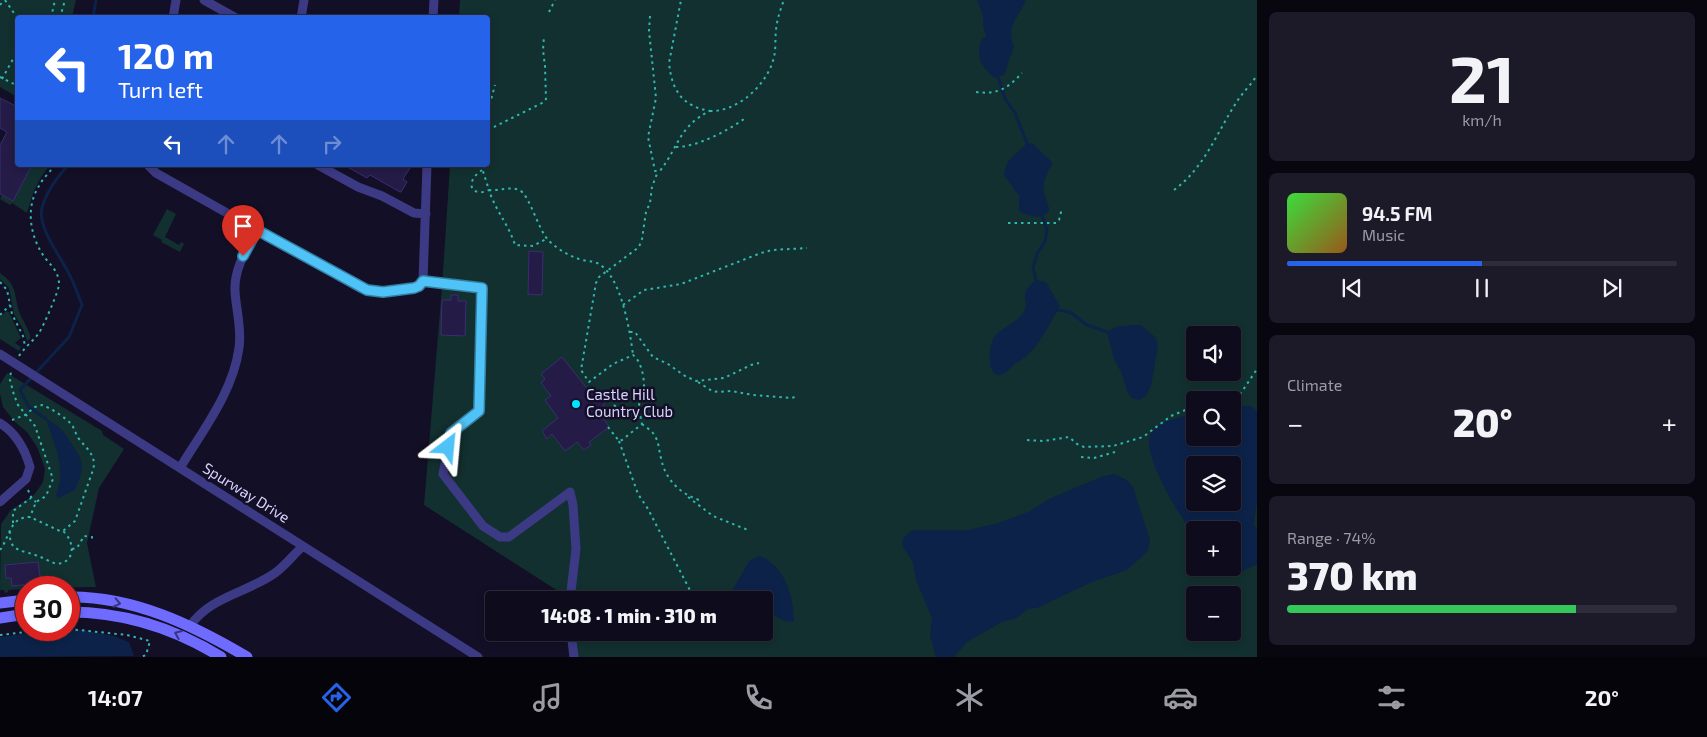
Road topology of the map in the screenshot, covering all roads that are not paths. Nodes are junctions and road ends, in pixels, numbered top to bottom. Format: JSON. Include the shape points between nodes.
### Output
{"nodes":[{"id":1,"x":176,"y":0,"type":"edge"},
{"id":2,"x":204,"y":0,"type":"edge"},
{"id":3,"x":304,"y":0,"type":"edge"},
{"id":4,"x":434,"y":0,"type":"edge"},
{"id":5,"x":173,"y":15,"type":"edge"},
{"id":6,"x":231,"y":15,"type":"edge"},
{"id":7,"x":302,"y":15,"type":"edge"},
{"id":8,"x":433,"y":15,"type":"edge"},
{"id":9,"x":150,"y":167,"type":"edge"},
{"id":10,"x":322,"y":167,"type":"edge"},
{"id":11,"x":427,"y":167,"type":"edge"},
{"id":12,"x":426,"y":214,"type":"junction"},
{"id":13,"x":257,"y":230,"type":"junction"},
{"id":14,"x":422,"y":283,"type":"junction"},
{"id":15,"x":0,"y":354,"type":"edge"},
{"id":16,"x":0,"y":423,"type":"edge"},
{"id":17,"x":180,"y":468,"type":"junction"},
{"id":18,"x":0,"y":502,"type":"edge"},
{"id":19,"x":303,"y":546,"type":"junction"},
{"id":20,"x":571,"y":591,"type":"edge"},
{"id":21,"x":80,"y":598,"type":"edge"},
{"id":22,"x":15,"y":601,"type":"edge"},
{"id":23,"x":0,"y":603,"type":"edge"},
{"id":24,"x":80,"y":613,"type":"edge"},
{"id":25,"x":15,"y":616,"type":"edge"},
{"id":26,"x":0,"y":618,"type":"edge"},
{"id":27,"x":190,"y":626,"type":"junction"},
{"id":28,"x":572,"y":641,"type":"edge"},
{"id":29,"x":221,"y":657,"type":"edge"},
{"id":30,"x":247,"y":657,"type":"edge"},
{"id":31,"x":478,"y":657,"type":"edge"},
{"id":32,"x":574,"y":657,"type":"edge"}],
"edges":[{"from":1,"to":5,"type":"street"},
{"from":2,"to":6,"type":"street"},
{"from":3,"to":7,"type":"street"},
{"from":4,"to":8,"type":"street"},
{"from":9,"to":13,"type":"street"},
{"from":10,"to":12,"type":"street","via":[[414,213]]},
{"from":11,"to":12,"type":"street"},
{"from":12,"to":14,"type":"street"},
{"from":13,"to":14,"type":"street","via":[[367,290],[383,292],[414,288]]},
{"from":13,"to":17,"type":"street","via":[[236,276],[240,330],[234,371],[226,393]]},
{"from":14,"to":20,"type":"street","via":[[482,288],[479,411],[451,433],[443,474],[483,526],[500,537],[509,536],[570,492],[576,549]]},
{"from":15,"to":17,"type":"street","name":"Spurway Drive"},
{"from":16,"to":18,"type":"street","via":[[13,433],[30,467],[26,479]]},
{"from":17,"to":19,"type":"street","name":"Spurway Drive"},
{"from":19,"to":27,"type":"street","via":[[276,573],[198,614]]},
{"from":19,"to":31,"type":"street","name":"Spurway Drive"},
{"from":21,"to":27,"type":"street","one_way":true,"via":[[120,603]]},
{"from":22,"to":23,"type":"street"},
{"from":29,"to":24,"type":"street","one_way":true,"via":[[176,633],[143,622],[107,614]]},
{"from":25,"to":26,"type":"street"},
{"from":27,"to":30,"type":"street"},
{"from":28,"to":32,"type":"street"}]}
